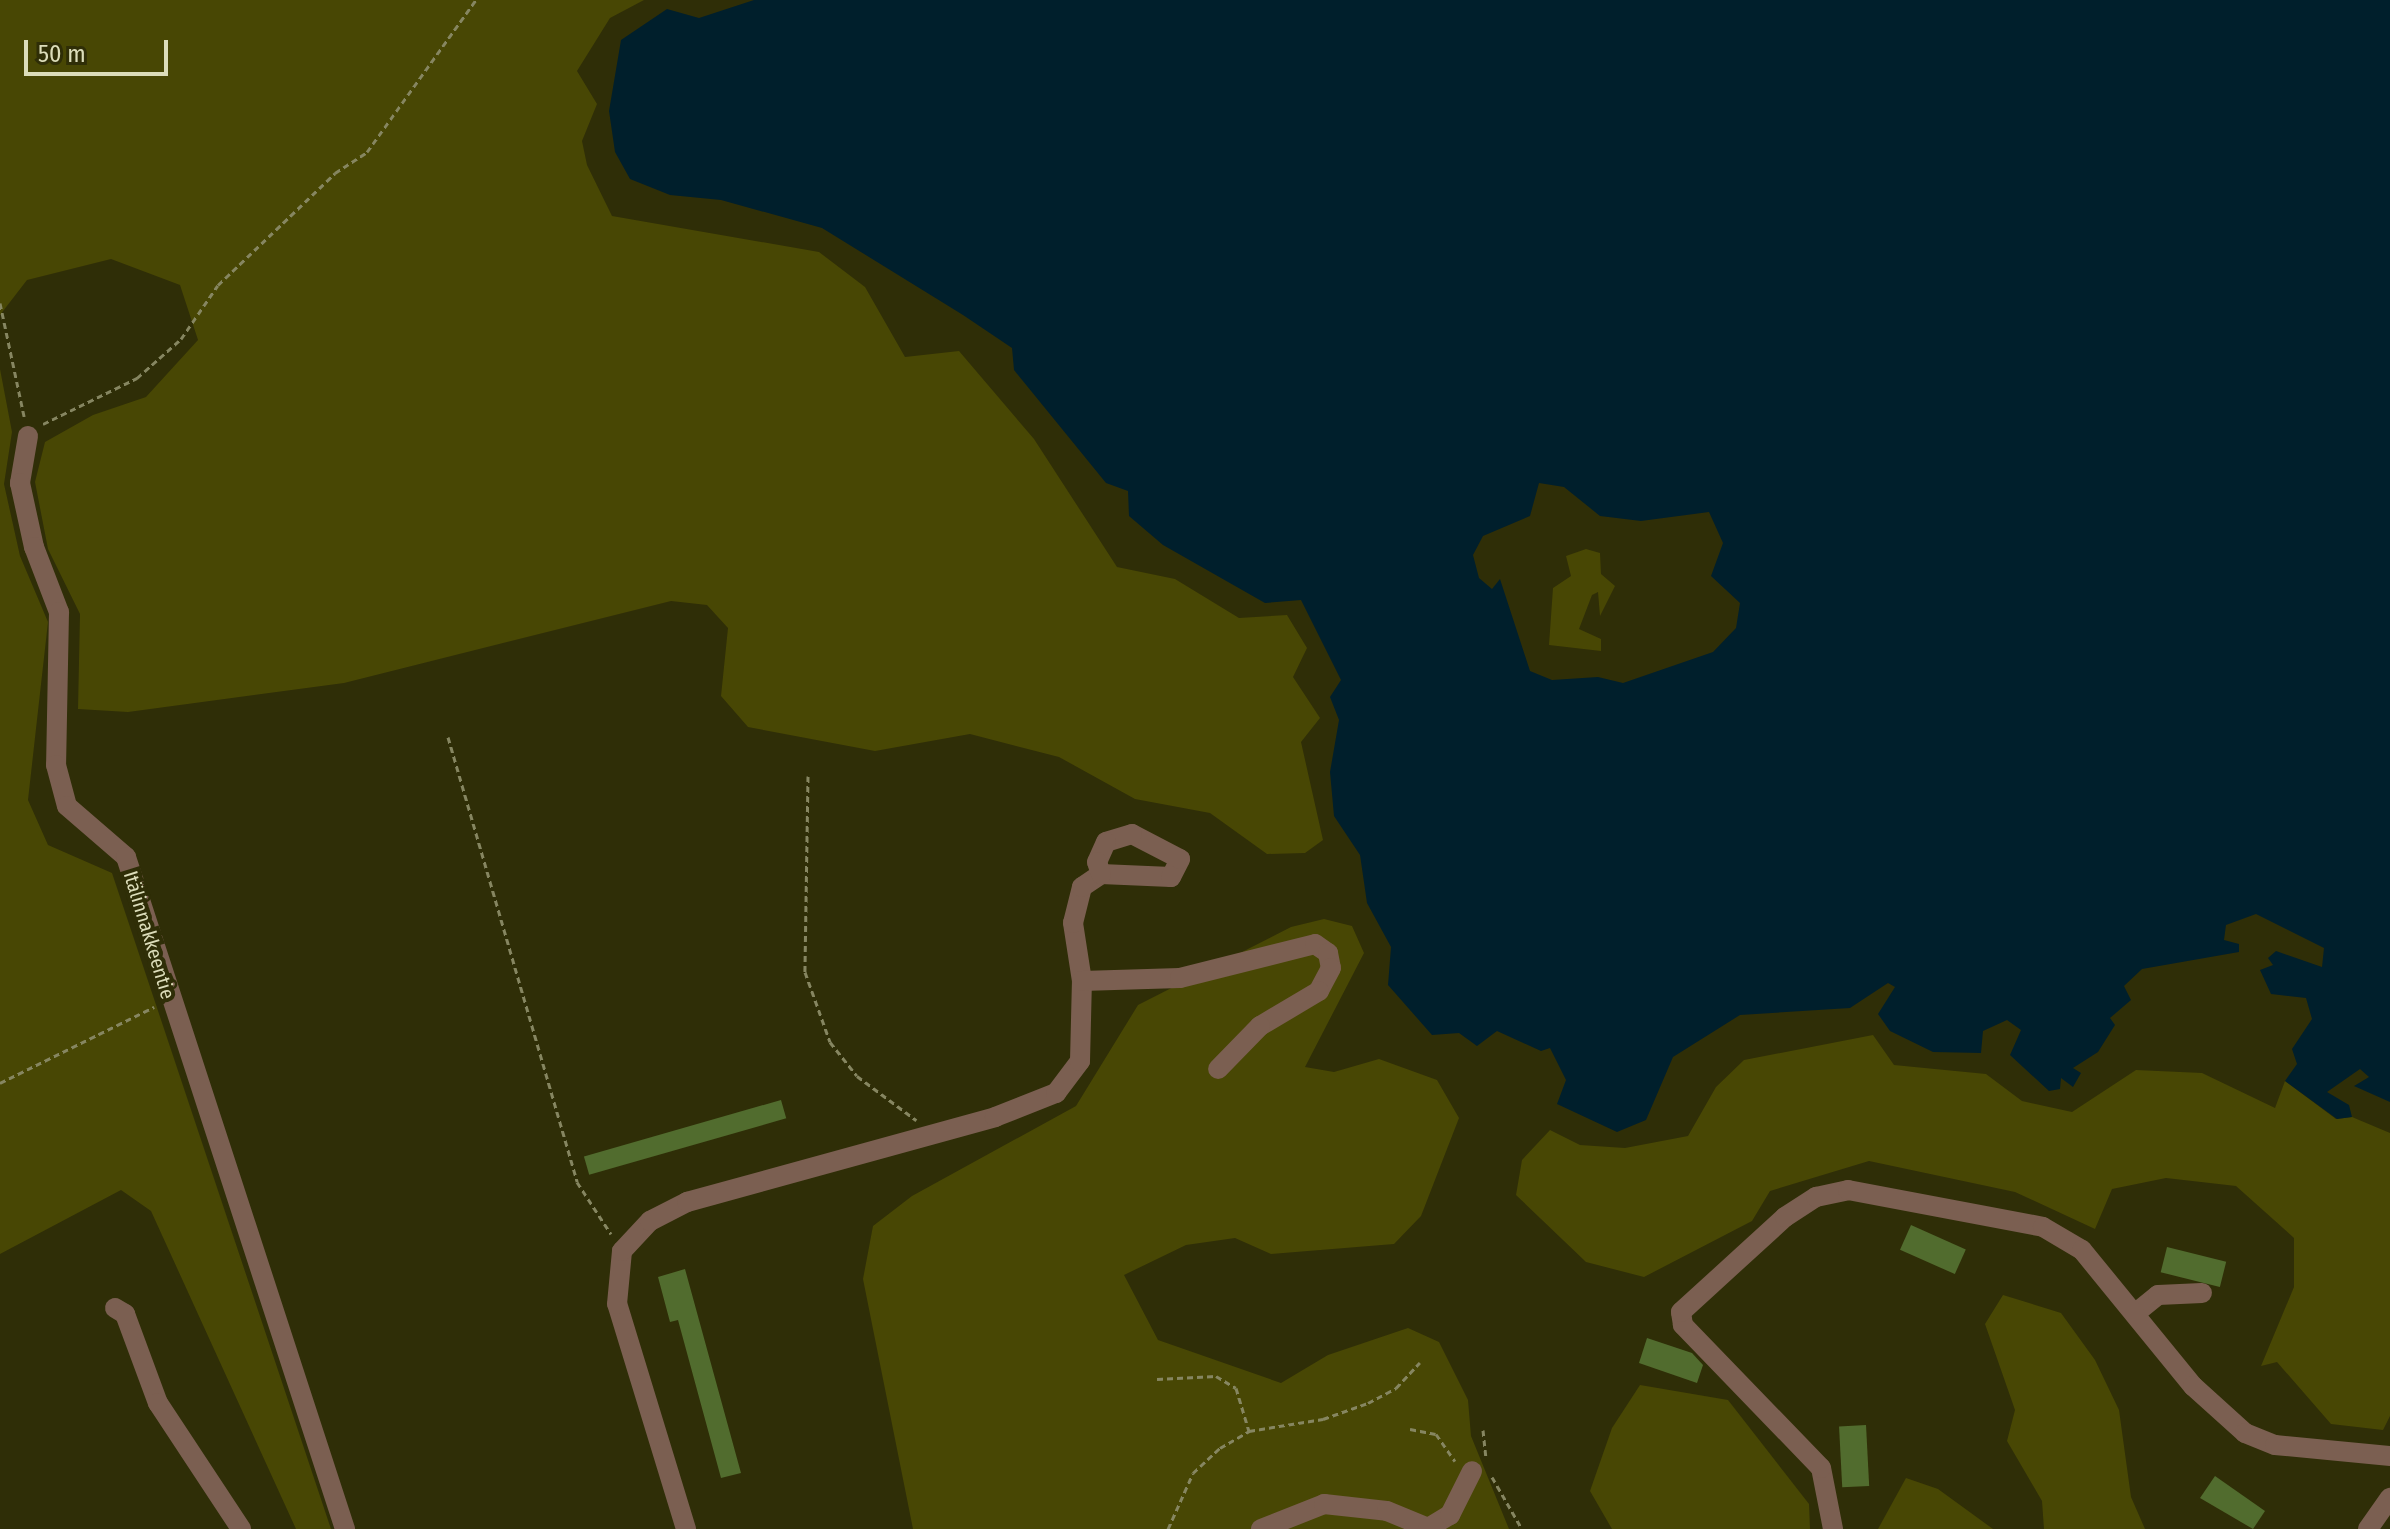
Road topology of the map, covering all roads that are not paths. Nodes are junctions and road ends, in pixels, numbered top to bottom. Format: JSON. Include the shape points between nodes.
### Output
{"nodes":[{"id":1,"x":28,"y":436,"type":"road end"},
{"id":2,"x":1101,"y":874,"type":"dead end"},
{"id":3,"x":1082,"y":981,"type":"junction"},
{"id":4,"x":1218,"y":1069,"type":"dead end"},
{"id":5,"x":2202,"y":1293,"type":"dead end"},
{"id":6,"x":115,"y":1308,"type":"dead end"},
{"id":7,"x":2137,"y":1312,"type":"junction"},
{"id":8,"x":2390,"y":1456,"type":"edge"},
{"id":9,"x":1468,"y":1480,"type":"road end"},
{"id":10,"x":2390,"y":1498,"type":"edge"},
{"id":11,"x":241,"y":1529,"type":"edge"},
{"id":12,"x":345,"y":1529,"type":"edge"},
{"id":13,"x":686,"y":1529,"type":"edge"},
{"id":14,"x":1261,"y":1529,"type":"edge"},
{"id":15,"x":1833,"y":1529,"type":"edge"},
{"id":16,"x":2368,"y":1529,"type":"edge"}],
"edges":[{"from":1,"to":12,"type":"lane","name":"Itälinnakkeentie","via":[[20,483],[34,547],[59,612],[56,765],[67,806],[126,857],[168,1000]]},
{"from":2,"to":3,"type":"lane","via":[[1082,887],[1073,923]]},
{"from":3,"to":4,"type":"lane","via":[[1180,978],[1315,944],[1328,953],[1331,968],[1319,991],[1260,1026]]},
{"from":3,"to":13,"type":"lane","via":[[1080,1061],[1056,1093],[935,1134],[687,1202],[650,1221],[622,1251],[617,1304]]},
{"from":5,"to":7,"type":"lane","via":[[2158,1295]]},
{"from":6,"to":11,"type":"lane","via":[[125,1314],[158,1403]]},
{"from":7,"to":8,"type":"lane","via":[[2193,1386],[2245,1433],[2275,1445]]},
{"from":7,"to":15,"type":"lane","via":[[2082,1250],[2028,1223],[1848,1190],[1816,1197],[1785,1217],[1681,1312],[1683,1325],[1801,1440],[1821,1468]]},
{"from":9,"to":14,"type":"lane","via":[[1450,1515],[1428,1528],[1387,1511],[1324,1504]]},
{"from":10,"to":16,"type":"lane"}]}
